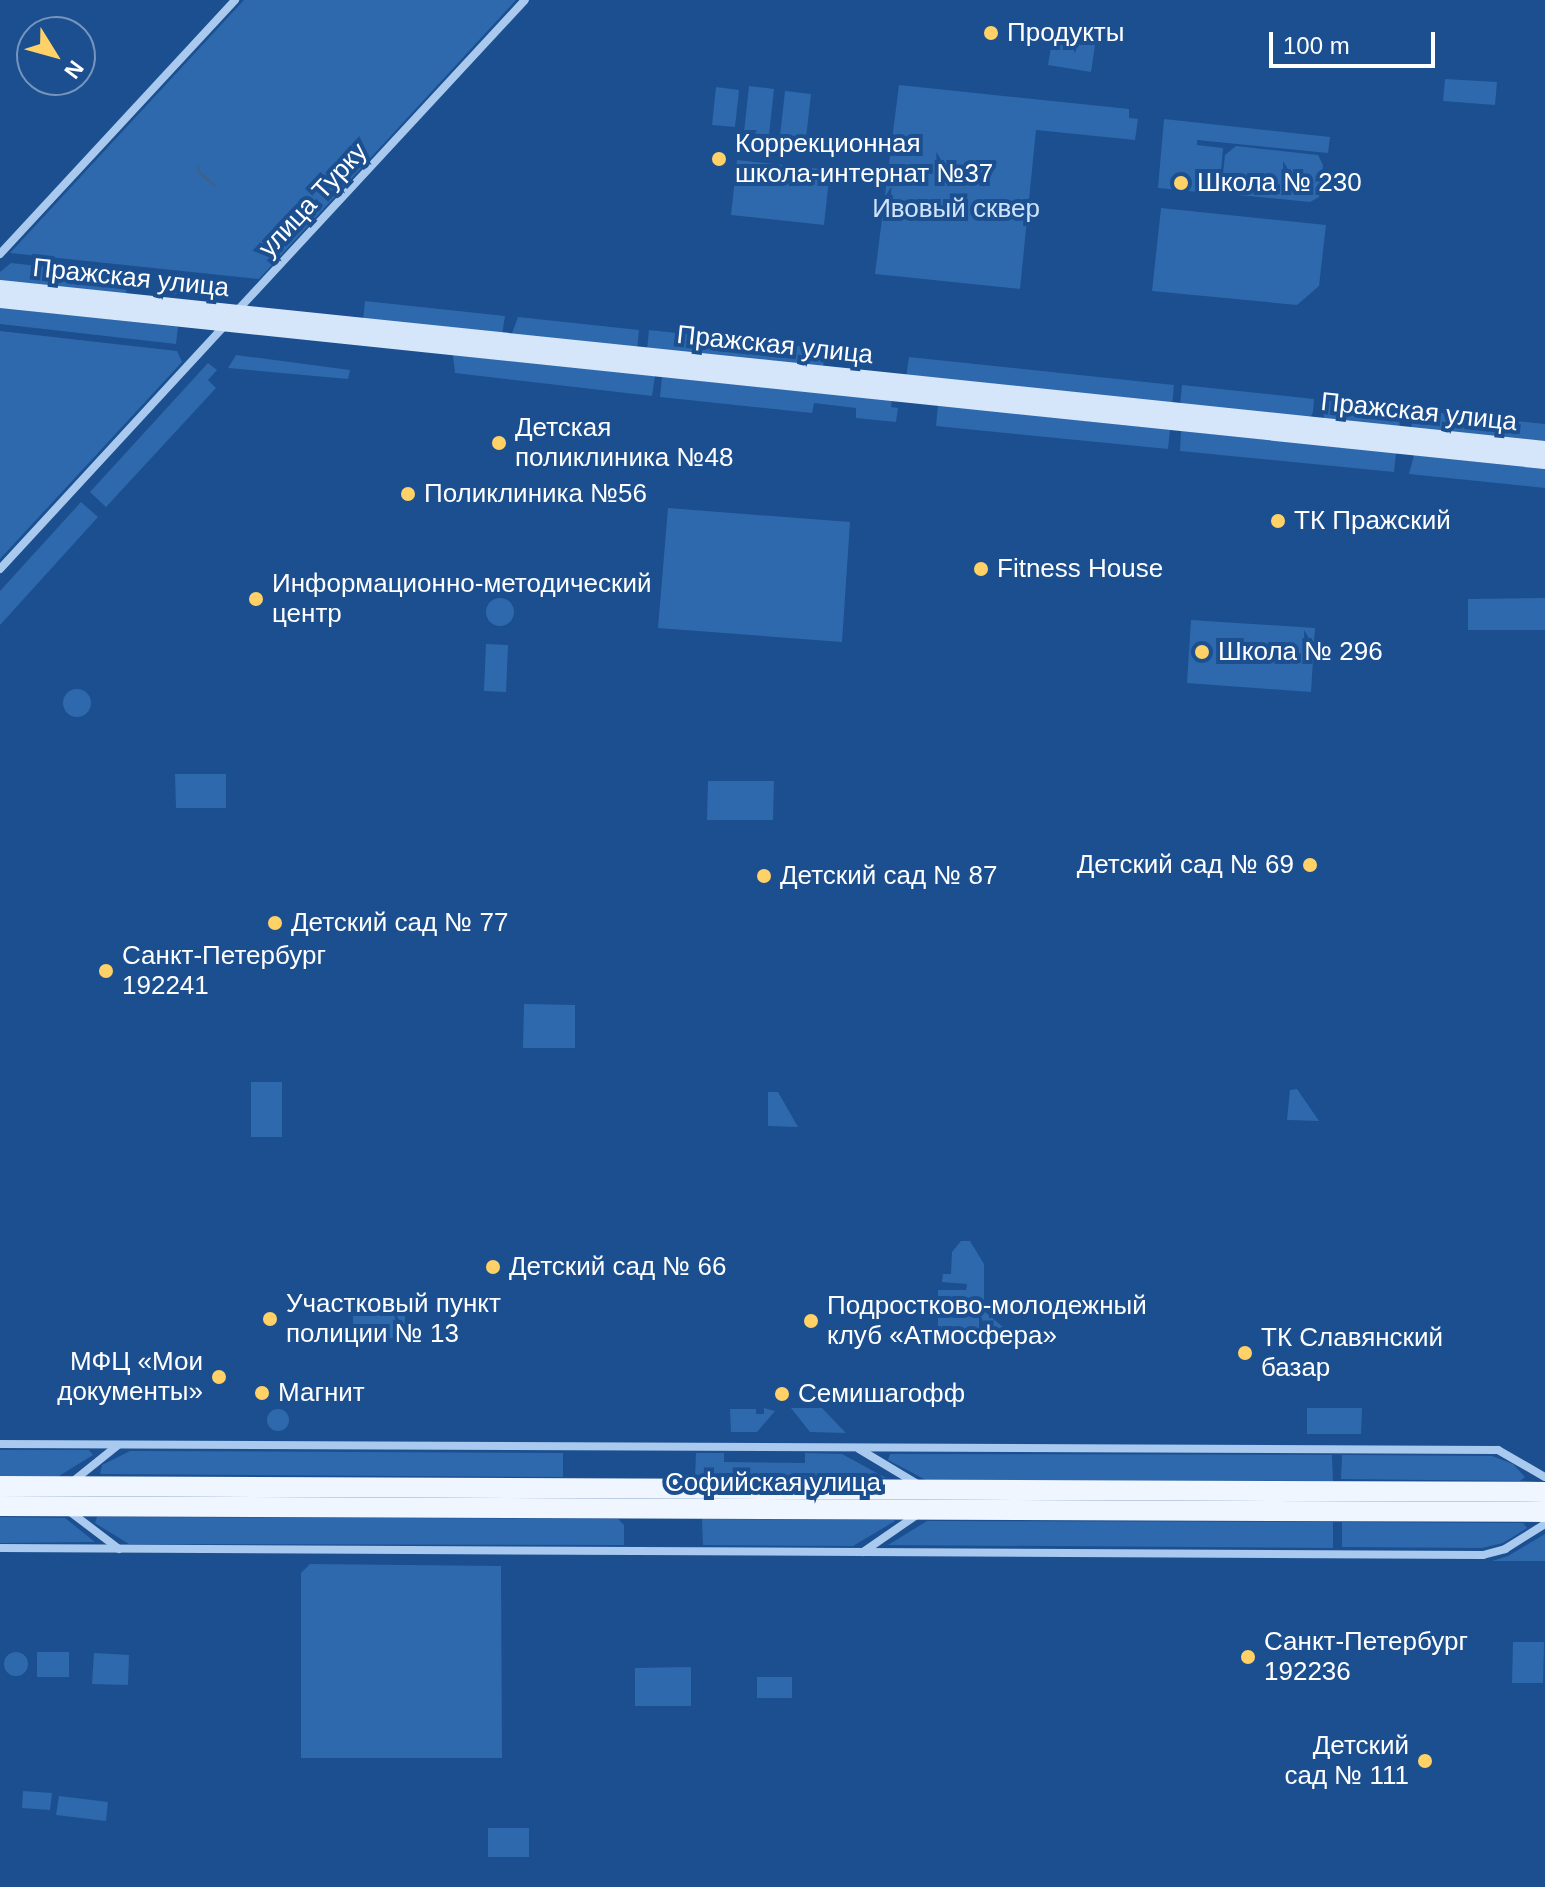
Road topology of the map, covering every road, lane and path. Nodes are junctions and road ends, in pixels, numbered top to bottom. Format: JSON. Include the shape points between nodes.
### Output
{"nodes":[{"id":1,"x":235,"y":0,"type":"edge"},
{"id":2,"x":525,"y":0,"type":"edge"},
{"id":3,"x":0,"y":254,"type":"edge"},
{"id":4,"x":0,"y":288,"type":"edge"},
{"id":5,"x":0,"y":300,"type":"edge"},
{"id":6,"x":231,"y":318,"type":"junction"},
{"id":7,"x":1545,"y":449,"type":"edge"},
{"id":8,"x":1545,"y":461,"type":"edge"},
{"id":9,"x":0,"y":569,"type":"edge"},
{"id":10,"x":0,"y":1444,"type":"edge"},
{"id":11,"x":118,"y":1444,"type":"junction"},
{"id":12,"x":856,"y":1447,"type":"junction"},
{"id":13,"x":1545,"y":1477,"type":"edge"},
{"id":14,"x":0,"y":1486,"type":"edge"},
{"id":15,"x":1545,"y":1492,"type":"edge"},
{"id":16,"x":64,"y":1496,"type":"junction"},
{"id":17,"x":925,"y":1500,"type":"junction"},
{"id":18,"x":1029,"y":1500,"type":"junction"},
{"id":19,"x":0,"y":1506,"type":"edge"},
{"id":20,"x":1545,"y":1512,"type":"edge"},
{"id":21,"x":1545,"y":1524,"type":"edge"},
{"id":22,"x":0,"y":1548,"type":"edge"},
{"id":23,"x":120,"y":1549,"type":"junction"},
{"id":24,"x":863,"y":1552,"type":"junction"}],
"edges":[{"from":1,"to":3,"type":"street"},
{"from":2,"to":6,"type":"street","name":"улица Турку"},
{"from":4,"to":6,"type":"street","name":"Пражская улица"},
{"from":5,"to":6,"type":"street","name":"Пражская улица"},
{"from":6,"to":7,"type":"street","name":"Пражская улица"},
{"from":6,"to":8,"type":"street","name":"Пражская улица"},
{"from":6,"to":9,"type":"street","name":"улица Турку"},
{"from":10,"to":11,"type":"street"},
{"from":11,"to":12,"type":"street"},
{"from":11,"to":16,"type":"street"},
{"from":12,"to":13,"type":"street","via":[[1498,1450]]},
{"from":12,"to":17,"type":"street"},
{"from":14,"to":16,"type":"main road","name":"Софийская улица"},
{"from":15,"to":18,"type":"main road","name":"Софийская улица"},
{"from":16,"to":17,"type":"main road","name":"Софийская улица"},
{"from":16,"to":19,"type":"main road","name":"Софийская улица"},
{"from":16,"to":23,"type":"street"},
{"from":17,"to":18,"type":"main road","name":"Софийская улица"},
{"from":17,"to":24,"type":"street"},
{"from":18,"to":20,"type":"main road","name":"Софийская улица"},
{"from":21,"to":24,"type":"street","via":[[1505,1549],[1483,1555]]},
{"from":22,"to":23,"type":"street"},
{"from":23,"to":24,"type":"street"}]}
